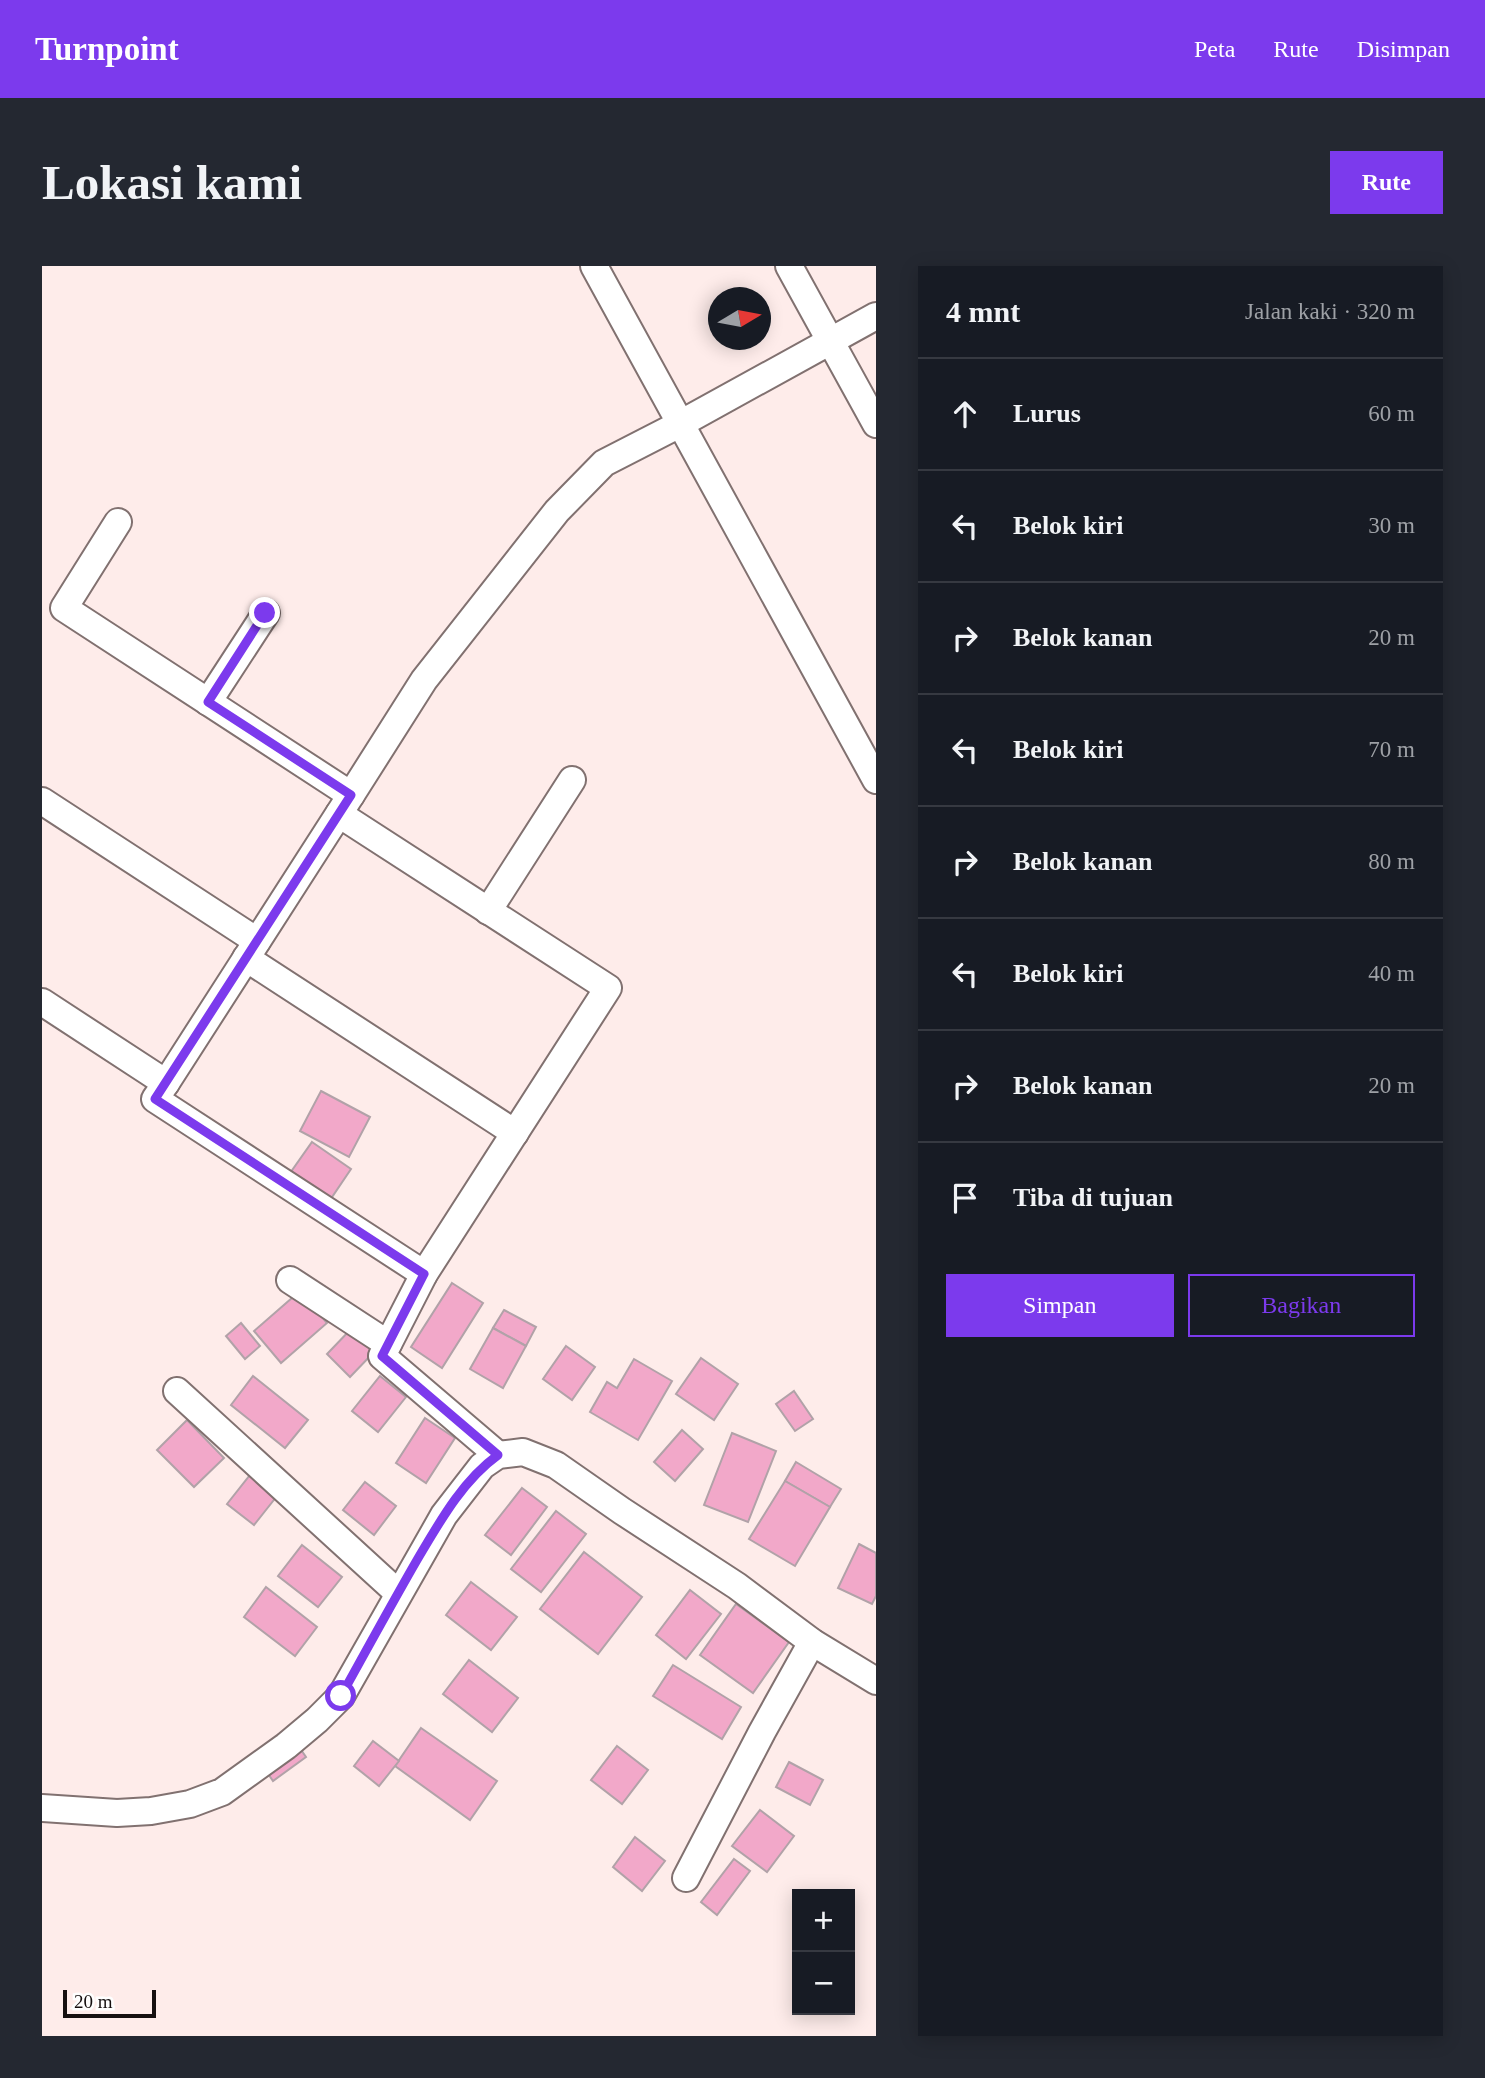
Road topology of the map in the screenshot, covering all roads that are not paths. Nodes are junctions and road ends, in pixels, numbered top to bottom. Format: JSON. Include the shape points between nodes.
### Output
{"nodes":[{"id":1,"x":594,"y":266,"type":"edge"},
{"id":2,"x":789,"y":266,"type":"edge"},
{"id":3,"x":876,"y":316,"type":"edge"},
{"id":4,"x":830,"y":341,"type":"junction"},
{"id":5,"x":681,"y":424,"type":"junction"},
{"id":6,"x":876,"y":425,"type":"edge"},
{"id":7,"x":118,"y":522,"type":"dead end"},
{"id":8,"x":265,"y":613,"type":"dead end"},
{"id":9,"x":208,"y":702,"type":"junction"},
{"id":10,"x":868,"y":747,"type":"edge"},
{"id":11,"x":572,"y":780,"type":"dead end"},
{"id":12,"x":876,"y":780,"type":"edge"},
{"id":13,"x":42,"y":801,"type":"edge"},
{"id":14,"x":345,"y":804,"type":"junction"},
{"id":15,"x":488,"y":911,"type":"junction"},
{"id":16,"x":251,"y":949,"type":"junction"},
{"id":17,"x":42,"y":1002,"type":"edge"},
{"id":18,"x":166,"y":1083,"type":"junction"},
{"id":19,"x":515,"y":1133,"type":"junction"},
{"id":20,"x":424,"y":1274,"type":"junction"},
{"id":21,"x":290,"y":1280,"type":"dead end"},
{"id":22,"x":388,"y":1344,"type":"junction"},
{"id":23,"x":177,"y":1391,"type":"dead end"},
{"id":24,"x":498,"y":1455,"type":"junction"},
{"id":25,"x":398,"y":1593,"type":"junction"},
{"id":26,"x":812,"y":1642,"type":"junction"},
{"id":27,"x":876,"y":1681,"type":"edge"},
{"id":28,"x":42,"y":1808,"type":"edge"},
{"id":29,"x":687,"y":1878,"type":"dead end"}],
"edges":[{"from":1,"to":5,"type":"street"},
{"from":2,"to":4,"type":"street"},
{"from":3,"to":4,"type":"street"},
{"from":4,"to":5,"type":"street"},
{"from":4,"to":6,"type":"street"},
{"from":5,"to":10,"type":"street"},
{"from":5,"to":14,"type":"street","via":[[604,463],[557,511],[425,680]]},
{"from":7,"to":9,"type":"street","via":[[64,608]]},
{"from":8,"to":9,"type":"street"},
{"from":9,"to":14,"type":"street"},
{"from":10,"to":12,"type":"street"},
{"from":11,"to":15,"type":"street"},
{"from":13,"to":16,"type":"street"},
{"from":14,"to":15,"type":"street"},
{"from":14,"to":16,"type":"street"},
{"from":15,"to":19,"type":"street","via":[[607,988]]},
{"from":16,"to":18,"type":"street"},
{"from":16,"to":19,"type":"street"},
{"from":17,"to":18,"type":"street"},
{"from":18,"to":20,"type":"street","via":[[155,1099]]},
{"from":19,"to":20,"type":"street"},
{"from":20,"to":22,"type":"street"},
{"from":21,"to":22,"type":"street"},
{"from":22,"to":24,"type":"street","via":[[382,1356]]},
{"from":23,"to":25,"type":"street"},
{"from":24,"to":25,"type":"street","via":[[482,1466],[444,1515]]},
{"from":24,"to":26,"type":"street","via":[[523,1452],[556,1465]]},
{"from":25,"to":28,"type":"street","via":[[341,1696],[286,1746],[222,1792],[151,1811]]},
{"from":26,"to":27,"type":"street"},
{"from":26,"to":29,"type":"street"}]}
